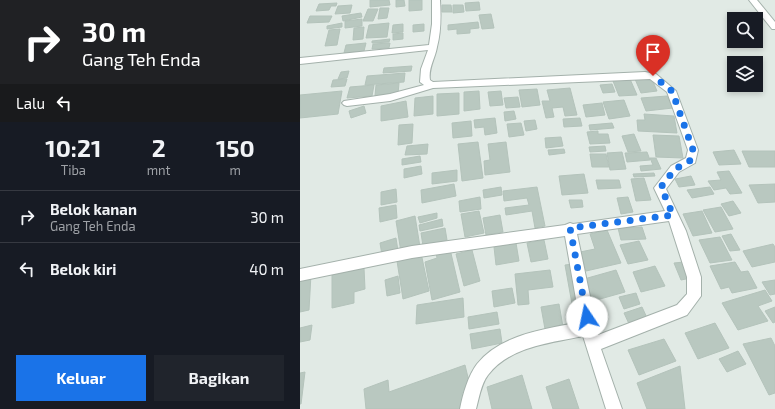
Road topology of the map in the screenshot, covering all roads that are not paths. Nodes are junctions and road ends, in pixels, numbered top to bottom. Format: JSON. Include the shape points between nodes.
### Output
{"nodes":[{"id":1,"x":436,"y":0,"type":"edge"},
{"id":2,"x":753,"y":0,"type":"edge"},
{"id":3,"x":775,"y":27,"type":"edge"},
{"id":4,"x":433,"y":47,"type":"junction"},
{"id":5,"x":300,"y":61,"type":"edge"},
{"id":6,"x":432,"y":85,"type":"junction"},
{"id":7,"x":347,"y":103,"type":"dead end"},
{"id":8,"x":673,"y":215,"type":"junction"},
{"id":9,"x":570,"y":228,"type":"junction"},
{"id":10,"x":300,"y":275,"type":"edge"},
{"id":11,"x":589,"y":327,"type":"junction"},
{"id":12,"x":592,"y":345,"type":"junction"},
{"id":13,"x":468,"y":409,"type":"edge"},
{"id":14,"x":614,"y":409,"type":"edge"}],
"edges":[{"from":1,"to":4,"type":"street","via":[[437,22]]},
{"from":2,"to":3,"type":"street"},
{"from":4,"to":5,"type":"street"},
{"from":4,"to":6,"type":"street","via":[[424,72],[425,82]]},
{"from":6,"to":7,"type":"street","via":[[394,98]]},
{"from":6,"to":8,"type":"street","via":[[653,76],[672,91],[693,150],[691,160],[675,169],[661,187]]},
{"from":8,"to":9,"type":"street"},
{"from":8,"to":12,"type":"street","via":[[694,277],[694,296],[682,310]]},
{"from":9,"to":10,"type":"street","via":[[412,252]]},
{"from":9,"to":11,"type":"street"},
{"from":11,"to":12,"type":"street"},
{"from":11,"to":13,"type":"street","via":[[516,344],[483,369],[472,391]]},
{"from":12,"to":14,"type":"street"}]}
